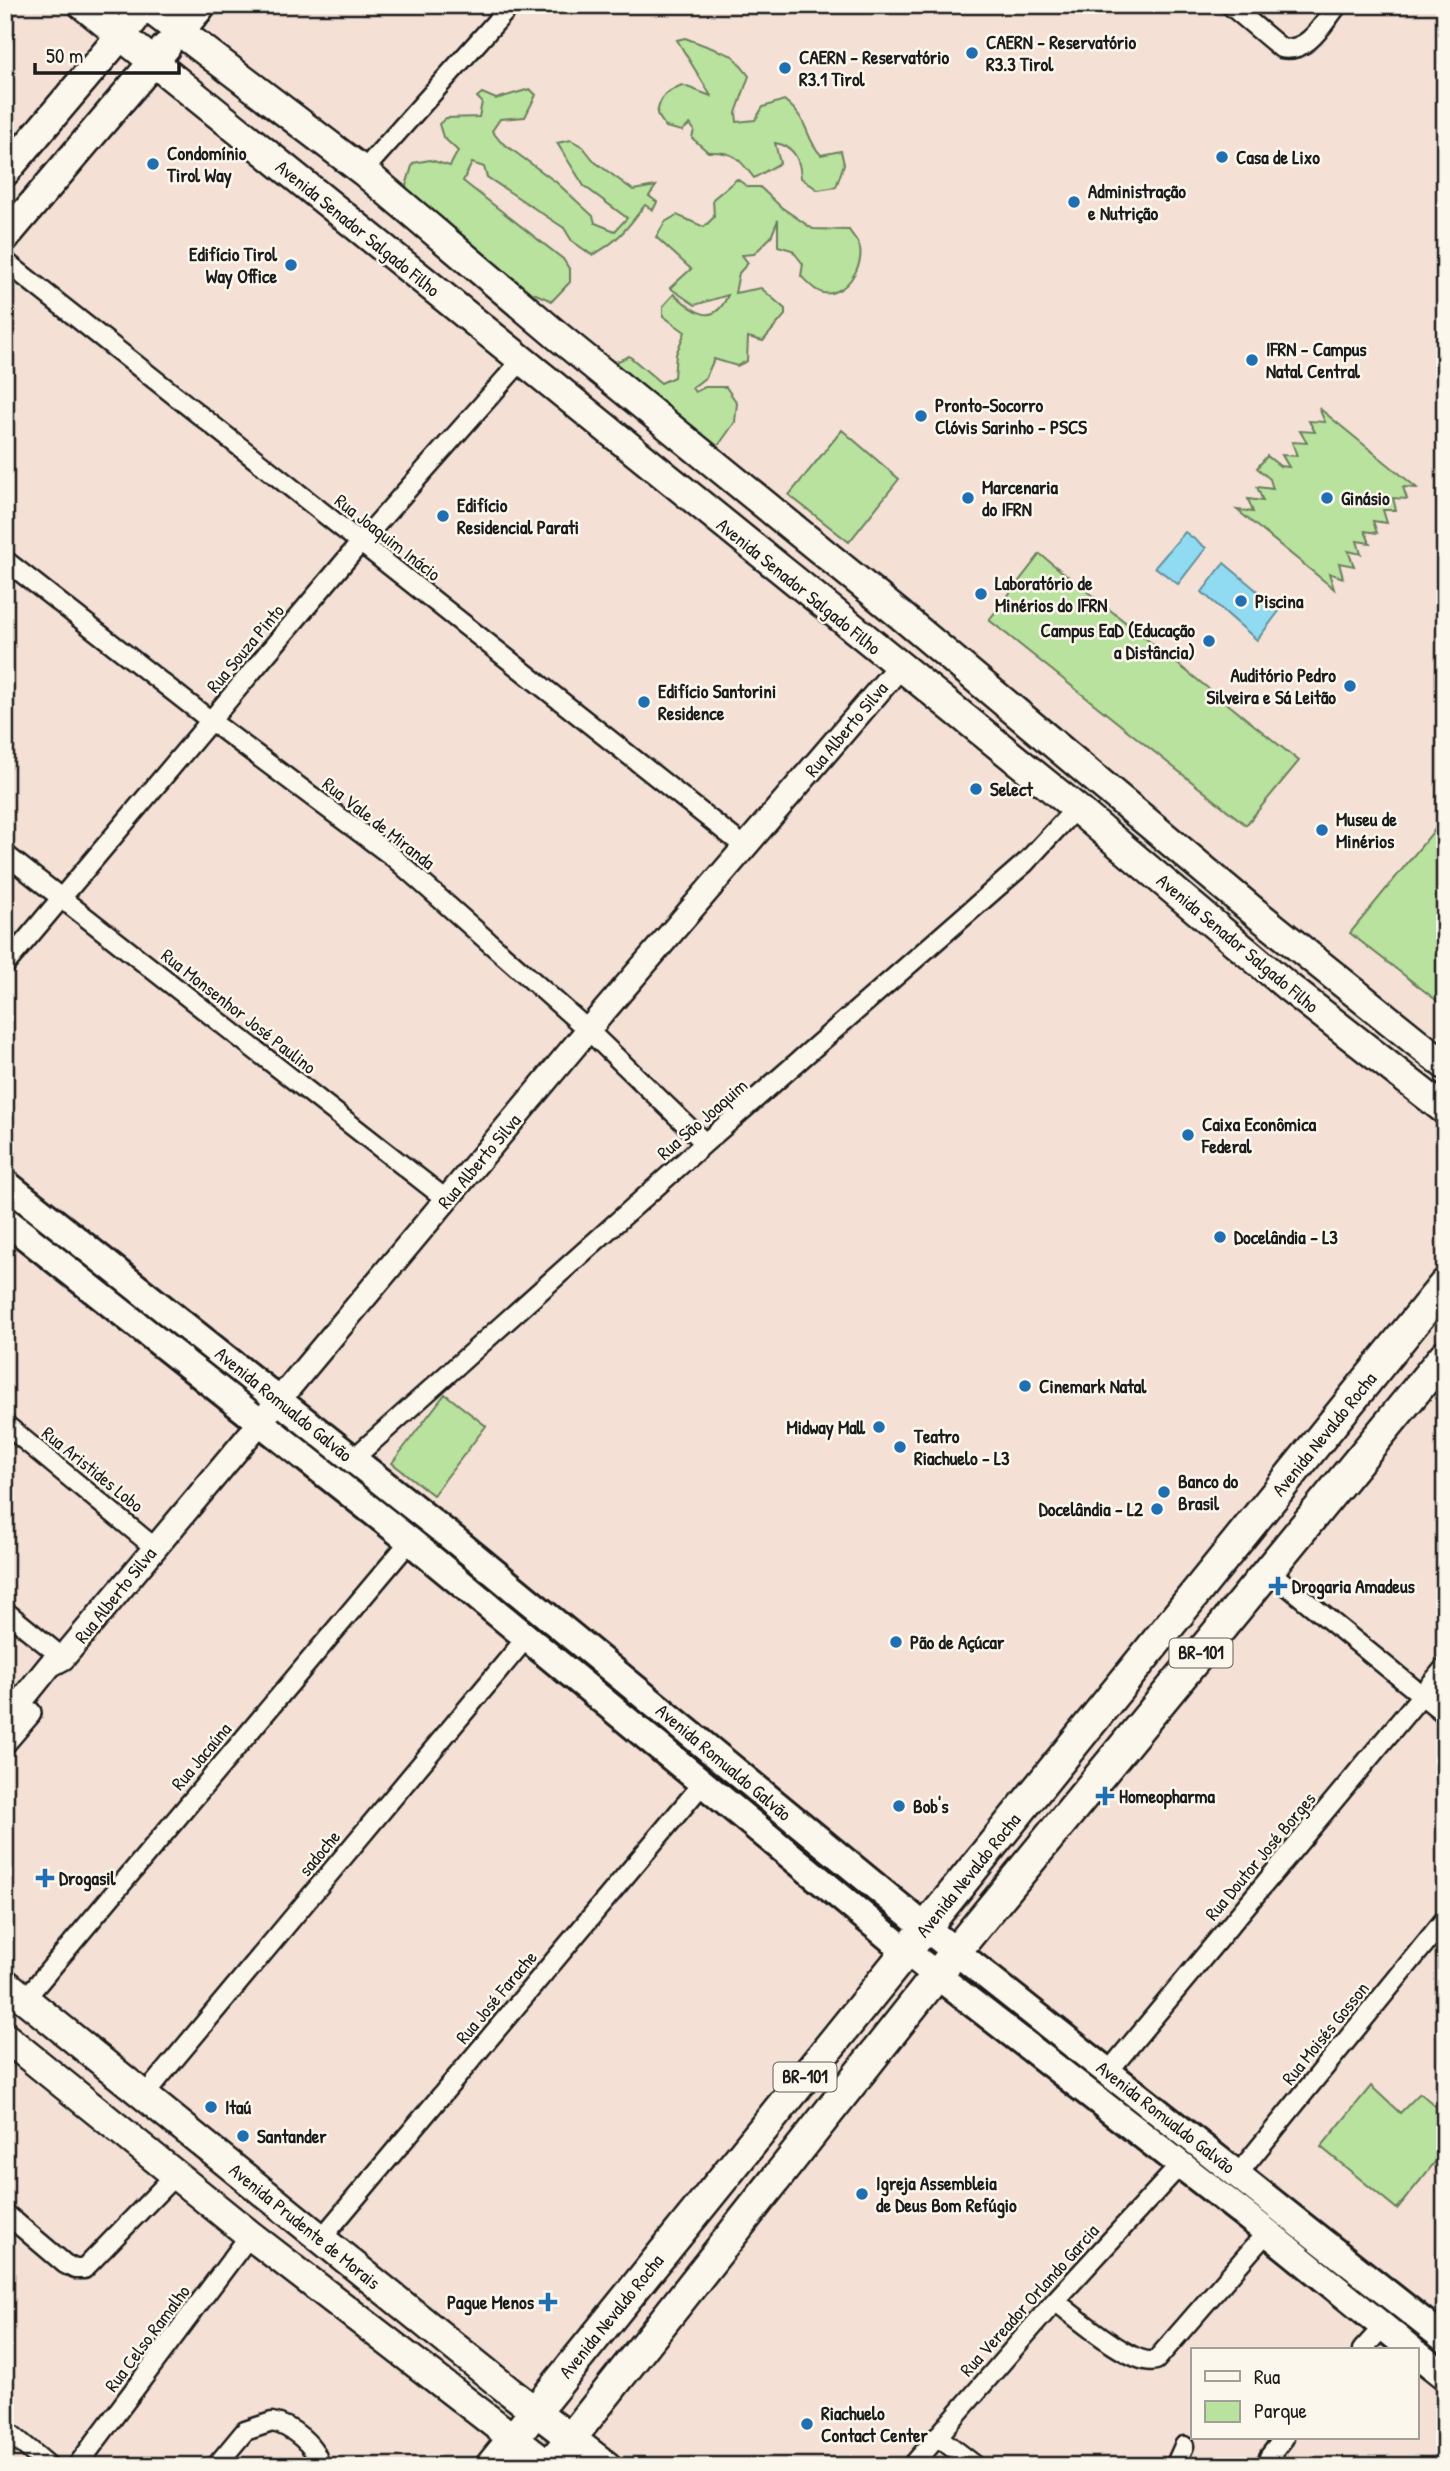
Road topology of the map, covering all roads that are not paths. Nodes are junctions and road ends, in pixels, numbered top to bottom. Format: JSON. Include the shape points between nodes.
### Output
{"nodes":[{"id":1,"x":83,"y":5,"type":"edge"},
{"id":2,"x":146,"y":5,"type":"edge"},
{"id":3,"x":203,"y":5,"type":"edge"},
{"id":4,"x":511,"y":5,"type":"edge"},
{"id":5,"x":1230,"y":5,"type":"edge"},
{"id":6,"x":1338,"y":5,"type":"edge"},
{"id":7,"x":180,"y":32,"type":"junction"},
{"id":8,"x":121,"y":34,"type":"junction"},
{"id":9,"x":153,"y":61,"type":"junction"},
{"id":10,"x":363,"y":171,"type":"junction"},
{"id":11,"x":5,"y":172,"type":"edge"},
{"id":12,"x":5,"y":237,"type":"edge"},
{"id":13,"x":5,"y":261,"type":"edge"},
{"id":14,"x":521,"y":361,"type":"junction"},
{"id":15,"x":360,"y":542,"type":"junction"},
{"id":16,"x":5,"y":561,"type":"edge"},
{"id":17,"x":899,"y":667,"type":"junction"},
{"id":18,"x":211,"y":722,"type":"junction"},
{"id":19,"x":1076,"y":808,"type":"junction"},
{"id":20,"x":745,"y":847,"type":"junction"},
{"id":21,"x":5,"y":854,"type":"edge"},
{"id":22,"x":60,"y":898,"type":"junction"},
{"id":23,"x":1252,"y":911,"type":"junction"},
{"id":24,"x":1231,"y":938,"type":"junction"},
{"id":25,"x":5,"y":965,"type":"edge"},
{"id":26,"x":588,"y":1030,"type":"junction"},
{"id":27,"x":1445,"y":1065,"type":"edge"},
{"id":28,"x":1445,"y":1110,"type":"edge"},
{"id":29,"x":705,"y":1143,"type":"junction"},
{"id":30,"x":5,"y":1183,"type":"edge"},
{"id":31,"x":447,"y":1200,"type":"junction"},
{"id":32,"x":5,"y":1220,"type":"edge"},
{"id":33,"x":1445,"y":1284,"type":"edge"},
{"id":34,"x":1445,"y":1355,"type":"edge"},
{"id":35,"x":279,"y":1399,"type":"junction"},
{"id":36,"x":261,"y":1421,"type":"junction"},
{"id":37,"x":5,"y":1424,"type":"edge"},
{"id":38,"x":353,"y":1460,"type":"junction"},
{"id":39,"x":410,"y":1541,"type":"junction"},
{"id":40,"x":154,"y":1546,"type":"junction"},
{"id":41,"x":1269,"y":1570,"type":"junction"},
{"id":42,"x":5,"y":1611,"type":"edge"},
{"id":43,"x":527,"y":1637,"type":"junction"},
{"id":44,"x":63,"y":1658,"type":"junction"},
{"id":45,"x":1445,"y":1667,"type":"edge"},
{"id":46,"x":1422,"y":1695,"type":"junction"},
{"id":47,"x":1445,"y":1714,"type":"edge"},
{"id":48,"x":5,"y":1721,"type":"edge"},
{"id":49,"x":5,"y":1741,"type":"edge"},
{"id":50,"x":704,"y":1782,"type":"junction"},
{"id":51,"x":1445,"y":1919,"type":"edge"},
{"id":52,"x":926,"y":1928,"type":"junction"},
{"id":53,"x":956,"y":1951,"type":"junction"},
{"id":54,"x":907,"y":1952,"type":"junction"},
{"id":55,"x":938,"y":1975,"type":"junction"},
{"id":56,"x":15,"y":1991,"type":"edge"},
{"id":57,"x":5,"y":2037,"type":"edge"},
{"id":58,"x":1108,"y":2072,"type":"junction"},
{"id":59,"x":143,"y":2097,"type":"junction"},
{"id":60,"x":1181,"y":2164,"type":"junction"},
{"id":61,"x":176,"y":2174,"type":"junction"},
{"id":62,"x":1238,"y":2174,"type":"junction"},
{"id":63,"x":5,"y":2213,"type":"edge"},
{"id":64,"x":1267,"y":2232,"type":"junction"},
{"id":65,"x":250,"y":2235,"type":"junction"},
{"id":66,"x":321,"y":2239,"type":"junction"},
{"id":67,"x":1055,"y":2301,"type":"junction"},
{"id":68,"x":1382,"y":2327,"type":"junction"},
{"id":69,"x":1445,"y":2339,"type":"edge"},
{"id":70,"x":1364,"y":2348,"type":"edge"},
{"id":71,"x":1409,"y":2348,"type":"edge"},
{"id":72,"x":1418,"y":2355,"type":"edge"},
{"id":73,"x":1445,"y":2376,"type":"edge"},
{"id":74,"x":534,"y":2412,"type":"junction"},
{"id":75,"x":5,"y":2429,"type":"edge"},
{"id":76,"x":937,"y":2436,"type":"junction"},
{"id":77,"x":513,"y":2438,"type":"junction"},
{"id":78,"x":571,"y":2439,"type":"junction"},
{"id":79,"x":1282,"y":2440,"type":"edge"},
{"id":80,"x":1184,"y":2446,"type":"dead end"},
{"id":81,"x":1269,"y":2456,"type":"dead end"},
{"id":82,"x":49,"y":2466,"type":"edge"},
{"id":83,"x":77,"y":2466,"type":"edge"},
{"id":84,"x":216,"y":2466,"type":"edge"},
{"id":85,"x":319,"y":2466,"type":"edge"},
{"id":86,"x":491,"y":2466,"type":"edge"},
{"id":87,"x":549,"y":2466,"type":"edge"},
{"id":88,"x":607,"y":2466,"type":"edge"},
{"id":89,"x":912,"y":2466,"type":"edge"},
{"id":90,"x":976,"y":2466,"type":"edge"},
{"id":91,"x":1175,"y":2466,"type":"edge"}],
"edges":[{"from":1,"to":8,"type":"main road","name":"Avenida Senador Salgado Filho"},
{"from":2,"to":7,"type":"main road","name":"Avenida Senador Salgado Filho"},
{"from":2,"to":8,"type":"main road"},
{"from":3,"to":7,"type":"main road"},
{"from":4,"to":10,"type":"street"},
{"from":5,"to":6,"type":"street","via":[[1281,48],[1299,49]]},
{"from":7,"to":9,"type":"main road"},
{"from":7,"to":10,"type":"main road","name":"Avenida Senador Salgado Filho"},
{"from":8,"to":9,"type":"main road","name":"Avenida Senador Salgado Filho"},
{"from":8,"to":11,"type":"main road"},
{"from":9,"to":12,"type":"main road"},
{"from":9,"to":14,"type":"main road","name":"Avenida Senador Salgado Filho"},
{"from":10,"to":23,"type":"main road","name":"Avenida Senador Salgado Filho"},
{"from":13,"to":15,"type":"street","name":"Rua Joaquim Inácio"},
{"from":14,"to":15,"type":"street","name":"Rua Souza Pinto"},
{"from":14,"to":17,"type":"main road","name":"Avenida Senador Salgado Filho"},
{"from":15,"to":18,"type":"street","name":"Rua Souza Pinto"},
{"from":15,"to":20,"type":"street","name":"Rua Joaquim Inácio"},
{"from":16,"to":18,"type":"street","name":"Rua Vale de Miranda"},
{"from":17,"to":19,"type":"main road","name":"Avenida Senador Salgado Filho"},
{"from":17,"to":20,"type":"street","name":"Rua Alberto Silva"},
{"from":18,"to":22,"type":"street","name":"Rua Souza Pinto"},
{"from":18,"to":26,"type":"street","name":"Rua Vale de Miranda","via":[[393,857]]},
{"from":19,"to":24,"type":"main road","name":"Avenida Senador Salgado Filho"},
{"from":19,"to":29,"type":"street","name":"Rua São Joaquim","via":[[1025,863]]},
{"from":20,"to":26,"type":"street","name":"Rua Alberto Silva"},
{"from":21,"to":22,"type":"street","name":"Rua Monsenhor José Paulino"},
{"from":22,"to":25,"type":"street","name":"Rua Souza Pinto"},
{"from":22,"to":31,"type":"street","name":"Rua Monsenhor José Paulino"},
{"from":23,"to":24,"type":"main road","via":[[1255,930],[1248,939]]},
{"from":23,"to":27,"type":"main road","name":"Avenida Senador Salgado Filho"},
{"from":24,"to":28,"type":"main road","name":"Avenida Senador Salgado Filho"},
{"from":26,"to":29,"type":"street","name":"Rua Vale de Miranda"},
{"from":26,"to":31,"type":"street","name":"Rua Alberto Silva"},
{"from":29,"to":38,"type":"street","name":"Rua São Joaquim"},
{"from":30,"to":35,"type":"main road","name":"Avenida Romualdo Galvão"},
{"from":31,"to":35,"type":"street","name":"Rua Alberto Silva"},
{"from":32,"to":36,"type":"main road","name":"Avenida Romualdo Galvão"},
{"from":33,"to":52,"type":"highway","name":"Avenida Nevaldo Rocha","number":"BR-101"},
{"from":34,"to":41,"type":"highway","name":"Avenida Nevaldo Rocha","number":"BR-101"},
{"from":35,"to":36,"type":"street","name":"Rua Alberto Silva"},
{"from":35,"to":38,"type":"main road","name":"Avenida Romualdo Galvão"},
{"from":36,"to":39,"type":"main road","name":"Avenida Romualdo Galvão"},
{"from":36,"to":40,"type":"street","name":"Rua Alberto Silva"},
{"from":37,"to":40,"type":"street","name":"Rua Aristides Lobo"},
{"from":38,"to":52,"type":"main road","name":"Avenida Romualdo Galvão"},
{"from":39,"to":43,"type":"main road","name":"Avenida Romualdo Galvão"},
{"from":39,"to":56,"type":"street","name":"Rua Jacaúna"},
{"from":40,"to":44,"type":"street","name":"Rua Alberto Silva"},
{"from":41,"to":46,"type":"street"},
{"from":41,"to":53,"type":"highway","name":"Avenida Nevaldo Rocha","number":"BR-101"},
{"from":42,"to":44,"type":"street"},
{"from":43,"to":50,"type":"main road","name":"Avenida Romualdo Galvão"},
{"from":43,"to":59,"type":"street","name":"sadoche"},
{"from":44,"to":48,"type":"street","name":"Rua Alberto Silva","via":[[50,1665]]},
{"from":44,"to":49,"type":"street","name":"Rua Alberto Silva","via":[[61,1674]]},
{"from":45,"to":46,"type":"street","name":"Rua Doutor José Borges"},
{"from":46,"to":47,"type":"street"},
{"from":46,"to":58,"type":"street","name":"Rua Doutor José Borges"},
{"from":50,"to":54,"type":"main road","name":"Avenida Romualdo Galvão"},
{"from":50,"to":66,"type":"street","name":"Rua José Farache"},
{"from":51,"to":62,"type":"street","name":"Rua Moisés Gosson"},
{"from":52,"to":53,"type":"main road","name":"Avenida Romualdo Galvão"},
{"from":52,"to":54,"type":"highway","name":"Avenida Nevaldo Rocha","number":"BR-101"},
{"from":53,"to":55,"type":"highway","name":"Avenida Nevaldo Rocha","number":"BR-101"},
{"from":53,"to":58,"type":"main road","name":"Avenida Romualdo Galvão"},
{"from":54,"to":55,"type":"main road","name":"Avenida Romualdo Galvão"},
{"from":54,"to":74,"type":"highway","name":"Avenida Nevaldo Rocha","number":"BR-101"},
{"from":55,"to":60,"type":"main road","name":"Avenida Romualdo Galvão"},
{"from":55,"to":78,"type":"highway","name":"Avenida Nevaldo Rocha","number":"BR-101"},
{"from":56,"to":59,"type":"main road","name":"Avenida Prudente de Morais"},
{"from":57,"to":61,"type":"main road","name":"Avenida Prudente de Morais"},
{"from":58,"to":62,"type":"main road","name":"Avenida Romualdo Galvão"},
{"from":59,"to":66,"type":"main road","name":"Avenida Prudente de Morais"},
{"from":60,"to":64,"type":"main road","name":"Avenida Romualdo Galvão"},
{"from":60,"to":67,"type":"street","name":"Rua Vereador Orlando Garcia"},
{"from":61,"to":63,"type":"street","via":[[84,2269],[65,2264]]},
{"from":61,"to":65,"type":"main road","name":"Avenida Prudente de Morais"},
{"from":62,"to":69,"type":"main road","name":"Avenida Romualdo Galvão"},
{"from":64,"to":67,"type":"street","via":[[1149,2363],[1132,2357]]},
{"from":64,"to":68,"type":"main road","name":"Avenida Romualdo Galvão"},
{"from":65,"to":77,"type":"main road","name":"Avenida Prudente de Morais"},
{"from":65,"to":83,"type":"street","name":"Rua Celso Ramalho"},
{"from":66,"to":74,"type":"main road","name":"Avenida Prudente de Morais"},
{"from":67,"to":76,"type":"street","name":"Rua Vereador Orlando Garcia"},
{"from":68,"to":70,"type":"street"},
{"from":68,"to":71,"type":"main road","name":"Avenida Romualdo Galvão"},
{"from":72,"to":73,"type":"main road"},
{"from":74,"to":77,"type":"highway","name":"Avenida Nevaldo Rocha","number":"BR-101"},
{"from":74,"to":78,"type":"main road","name":"Avenida Prudente de Morais"},
{"from":75,"to":82,"type":"street"},
{"from":76,"to":89,"type":"street","name":"Rua Vereador Orlando Garcia"},
{"from":76,"to":90,"type":"street"},
{"from":77,"to":86,"type":"highway","name":"Avenida Nevaldo Rocha","number":"BR-101"},
{"from":77,"to":87,"type":"main road","name":"Avenida Prudente de Morais"},
{"from":78,"to":87,"type":"highway","name":"Avenida Nevaldo Rocha","number":"BR-101"},
{"from":78,"to":88,"type":"main road","name":"Avenida Prudente de Morais"},
{"from":79,"to":81,"type":"street"},
{"from":80,"to":91,"type":"street"},
{"from":84,"to":85,"type":"street","via":[[245,2431],[272,2422],[313,2449]]}]}
